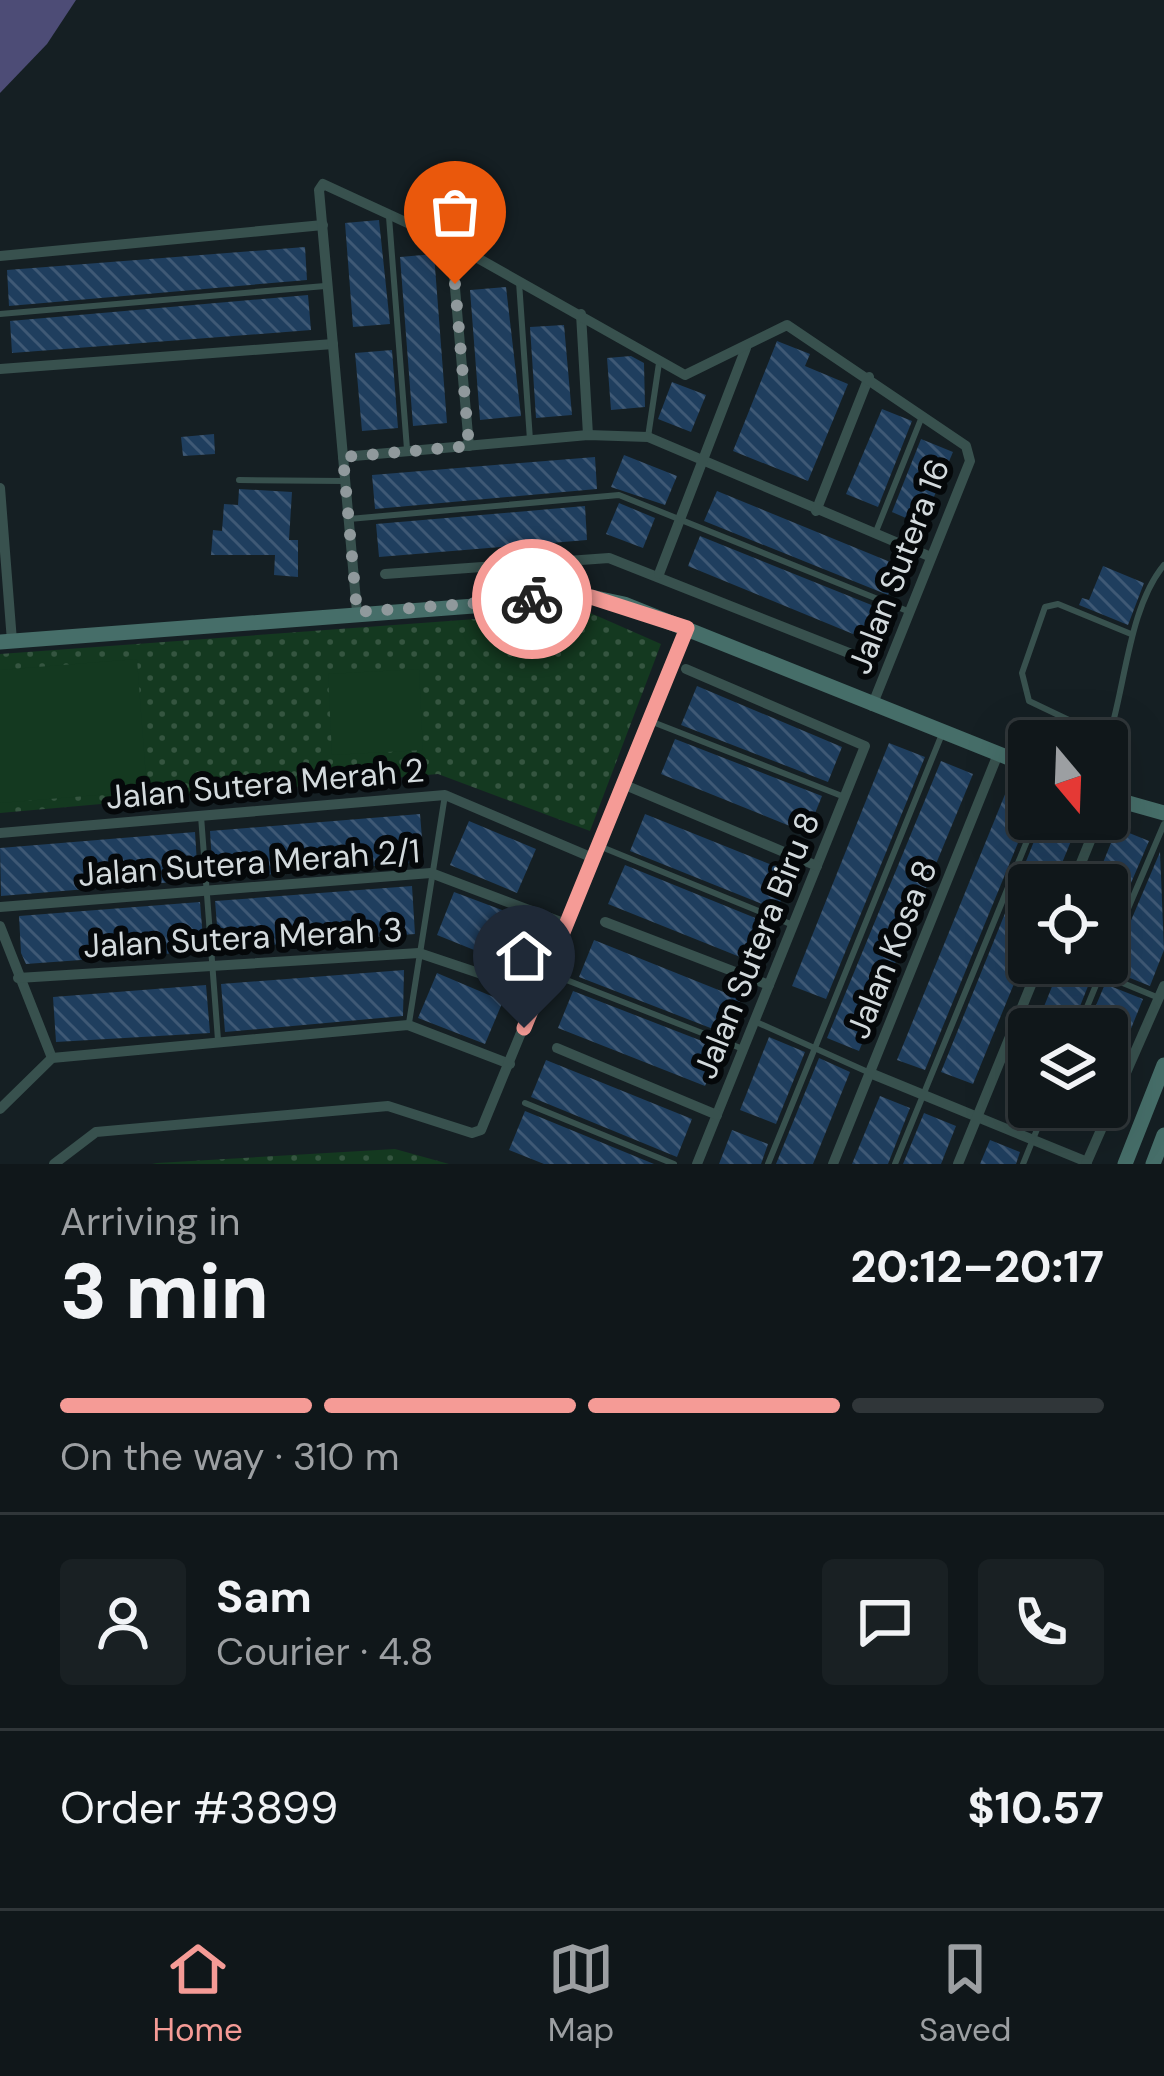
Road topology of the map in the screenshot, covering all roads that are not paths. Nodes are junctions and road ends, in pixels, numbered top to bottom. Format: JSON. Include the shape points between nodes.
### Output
{"nodes":[{"id":1,"x":388,"y":214,"type":"junction"},
{"id":2,"x":323,"y":225,"type":"junction"},
{"id":3,"x":451,"y":243,"type":"junction"},
{"id":4,"x":0,"y":256,"type":"edge"},
{"id":5,"x":518,"y":278,"type":"junction"},
{"id":6,"x":329,"y":286,"type":"junction"},
{"id":7,"x":0,"y":314,"type":"edge"},
{"id":8,"x":581,"y":314,"type":"junction"},
{"id":9,"x":333,"y":344,"type":"junction"},
{"id":10,"x":746,"y":346,"type":"junction"},
{"id":11,"x":659,"y":358,"type":"junction"},
{"id":12,"x":0,"y":369,"type":"edge"},
{"id":13,"x":869,"y":377,"type":"junction"},
{"id":14,"x":923,"y":415,"type":"junction"},
{"id":15,"x":588,"y":435,"type":"junction"},
{"id":16,"x":648,"y":437,"type":"junction"},
{"id":17,"x":530,"y":440,"type":"junction"},
{"id":18,"x":469,"y":446,"type":"junction"},
{"id":19,"x":408,"y":452,"type":"junction"},
{"id":20,"x":343,"y":457,"type":"junction"},
{"id":21,"x":704,"y":463,"type":"junction"},
{"id":22,"x":239,"y":480,"type":"dead end"},
{"id":23,"x":345,"y":481,"type":"junction"},
{"id":24,"x":0,"y":488,"type":"edge"},
{"id":25,"x":816,"y":511,"type":"junction"},
{"id":26,"x":349,"y":519,"type":"junction"},
{"id":27,"x":682,"y":520,"type":"junction"},
{"id":28,"x":874,"y":535,"type":"junction"},
{"id":29,"x":2,"y":548,"type":"edge"},
{"id":30,"x":931,"y":557,"type":"junction"},
{"id":31,"x":1164,"y":565,"type":"edge"},
{"id":32,"x":385,"y":574,"type":"dead end"},
{"id":33,"x":659,"y":574,"type":"junction"},
{"id":34,"x":357,"y":612,"type":"junction"},
{"id":35,"x":910,"y":612,"type":"junction"},
{"id":36,"x":687,"y":628,"type":"junction"},
{"id":37,"x":1131,"y":634,"type":"junction"},
{"id":38,"x":6,"y":641,"type":"edge"},
{"id":39,"x":863,"y":659,"type":"dead end"},
{"id":40,"x":686,"y":669,"type":"dead end"},
{"id":41,"x":872,"y":706,"type":"junction"},
{"id":42,"x":650,"y":721,"type":"junction"},
{"id":43,"x":942,"y":734,"type":"junction"},
{"id":44,"x":998,"y":754,"type":"junction"},
{"id":45,"x":1008,"y":758,"type":"edge"},
{"id":46,"x":625,"y":785,"type":"junction"},
{"id":47,"x":445,"y":795,"type":"junction"},
{"id":48,"x":845,"y":797,"type":"junction"},
{"id":49,"x":1128,"y":804,"type":"edge"},
{"id":50,"x":201,"y":816,"type":"junction"},
{"id":51,"x":1164,"y":816,"type":"edge"},
{"id":52,"x":0,"y":832,"type":"edge"},
{"id":53,"x":1027,"y":840,"type":"edge"},
{"id":54,"x":596,"y":852,"type":"junction"},
{"id":55,"x":817,"y":866,"type":"junction"},
{"id":56,"x":431,"y":873,"type":"junction"},
{"id":57,"x":206,"y":892,"type":"junction"},
{"id":58,"x":1128,"y":906,"type":"edge"},
{"id":59,"x":0,"y":907,"type":"edge"},
{"id":60,"x":605,"y":922,"type":"dead end"},
{"id":61,"x":566,"y":924,"type":"junction"},
{"id":62,"x":794,"y":925,"type":"junction"},
{"id":63,"x":0,"y":926,"type":"edge"},
{"id":64,"x":418,"y":952,"type":"junction"},
{"id":65,"x":212,"y":965,"type":"junction"},
{"id":66,"x":546,"y":972,"type":"junction"},
{"id":67,"x":18,"y":978,"type":"junction"},
{"id":68,"x":1128,"y":982,"type":"edge"},
{"id":69,"x":1031,"y":984,"type":"edge"},
{"id":70,"x":769,"y":985,"type":"junction"},
{"id":71,"x":1161,"y":992,"type":"edge"},
{"id":72,"x":538,"y":993,"type":"junction"},
{"id":73,"x":754,"y":1022,"type":"junction"},
{"id":74,"x":408,"y":1025,"type":"junction"},
{"id":75,"x":218,"y":1045,"type":"junction"},
{"id":76,"x":557,"y":1048,"type":"dead end"},
{"id":77,"x":814,"y":1048,"type":"junction"},
{"id":78,"x":743,"y":1049,"type":"junction"},
{"id":79,"x":52,"y":1058,"type":"junction"},
{"id":80,"x":510,"y":1064,"type":"junction"},
{"id":81,"x":1164,"y":1065,"type":"edge"},
{"id":82,"x":870,"y":1073,"type":"junction"},
{"id":83,"x":924,"y":1094,"type":"junction"},
{"id":84,"x":525,"y":1103,"type":"dead end"},
{"id":85,"x":0,"y":1109,"type":"edge"},
{"id":86,"x":717,"y":1115,"type":"junction"},
{"id":87,"x":978,"y":1115,"type":"junction"},
{"id":88,"x":1037,"y":1128,"type":"edge"},
{"id":89,"x":1164,"y":1135,"type":"edge"},
{"id":90,"x":1033,"y":1138,"type":"junction"},
{"id":91,"x":1086,"y":1163,"type":"edge"},
{"id":92,"x":54,"y":1164,"type":"edge"},
{"id":93,"x":674,"y":1164,"type":"edge"},
{"id":94,"x":697,"y":1164,"type":"edge"},
{"id":95,"x":768,"y":1164,"type":"edge"},
{"id":96,"x":833,"y":1164,"type":"edge"},
{"id":97,"x":895,"y":1164,"type":"edge"},
{"id":98,"x":958,"y":1164,"type":"edge"},
{"id":99,"x":1023,"y":1164,"type":"edge"},
{"id":100,"x":1125,"y":1164,"type":"edge"},
{"id":101,"x":1153,"y":1164,"type":"edge"}],
"edges":[{"from":1,"to":2,"type":"street","via":[[323,184]]},
{"from":1,"to":3,"type":"street"},
{"from":1,"to":19,"type":"lane"},
{"from":2,"to":4,"type":"street"},
{"from":2,"to":6,"type":"street"},
{"from":3,"to":5,"type":"street"},
{"from":3,"to":18,"type":"street"},
{"from":5,"to":8,"type":"street"},
{"from":5,"to":17,"type":"lane"},
{"from":6,"to":7,"type":"lane"},
{"from":6,"to":9,"type":"street"},
{"from":8,"to":11,"type":"street"},
{"from":8,"to":15,"type":"street"},
{"from":9,"to":12,"type":"street"},
{"from":9,"to":20,"type":"street"},
{"from":10,"to":11,"type":"street","via":[[691,376]]},
{"from":10,"to":13,"type":"street","via":[[787,326]]},
{"from":10,"to":21,"type":"street"},
{"from":11,"to":16,"type":"lane"},
{"from":13,"to":14,"type":"street"},
{"from":13,"to":25,"type":"street"},
{"from":14,"to":28,"type":"lane"},
{"from":14,"to":30,"type":"street","name":"Jalan Sutera 16","via":[[966,446],[970,461]]},
{"from":15,"to":16,"type":"street"},
{"from":15,"to":17,"type":"street"},
{"from":16,"to":21,"type":"street"},
{"from":17,"to":18,"type":"street"},
{"from":18,"to":19,"type":"street"},
{"from":19,"to":20,"type":"street"},
{"from":20,"to":23,"type":"street"},
{"from":21,"to":25,"type":"street"},
{"from":21,"to":27,"type":"street"},
{"from":22,"to":23,"type":"lane"},
{"from":23,"to":26,"type":"street"},
{"from":24,"to":29,"type":"street"},
{"from":25,"to":28,"type":"street"},
{"from":26,"to":27,"type":"lane","via":[[619,495]]},
{"from":26,"to":34,"type":"street"},
{"from":27,"to":33,"type":"street"},
{"from":27,"to":35,"type":"lane"},
{"from":28,"to":30,"type":"street"},
{"from":29,"to":38,"type":"street"},
{"from":30,"to":35,"type":"street","name":"Jalan Sutera 16"},
{"from":31,"to":37,"type":"lane"},
{"from":32,"to":33,"type":"street","via":[[609,558]]},
{"from":33,"to":39,"type":"street"},
{"from":34,"to":36,"type":"street","via":[[591,597]]},
{"from":34,"to":38,"type":"street"},
{"from":35,"to":41,"type":"street","name":"Jalan Sutera 16"},
{"from":36,"to":41,"type":"street"},
{"from":36,"to":42,"type":"street"},
{"from":37,"to":37,"type":"lane","via":[[1112,726],[1094,732],[1029,701],[1022,673],[1045,607],[1058,604]]},
{"from":40,"to":48,"type":"street","name":"Jalan Sutera Biru 8","via":[[865,746]]},
{"from":41,"to":43,"type":"street"},
{"from":42,"to":46,"type":"street"},
{"from":42,"to":48,"type":"lane"},
{"from":43,"to":44,"type":"street"},
{"from":43,"to":77,"type":"lane"},
{"from":44,"to":45,"type":"street"},
{"from":44,"to":82,"type":"street","name":"Jalan Kosa 8"},
{"from":46,"to":54,"type":"street"},
{"from":46,"to":55,"type":"street"},
{"from":47,"to":50,"type":"street","name":"Jalan Sutera Merah 2"},
{"from":47,"to":54,"type":"street","name":"Jalan Sutera Merah 2"},
{"from":47,"to":56,"type":"lane"},
{"from":48,"to":55,"type":"street","name":"Jalan Sutera Biru 8"},
{"from":49,"to":51,"type":"street"},
{"from":50,"to":52,"type":"street","name":"Jalan Sutera Merah 2"},
{"from":50,"to":57,"type":"lane"},
{"from":51,"to":58,"type":"lane"},
{"from":53,"to":83,"type":"lane"},
{"from":54,"to":61,"type":"street"},
{"from":54,"to":62,"type":"lane"},
{"from":55,"to":62,"type":"street","name":"Jalan Sutera Biru 8"},
{"from":56,"to":57,"type":"street","name":"Jalan Sutera Merah 2/1"},
{"from":56,"to":61,"type":"street","name":"Jalan Sutera Merah 2/1"},
{"from":56,"to":64,"type":"lane"},
{"from":57,"to":59,"type":"street","name":"Jalan Sutera Merah 2/1"},
{"from":57,"to":65,"type":"lane"},
{"from":60,"to":70,"type":"street"},
{"from":61,"to":66,"type":"street"},
{"from":62,"to":70,"type":"street","name":"Jalan Sutera Biru 8"},
{"from":63,"to":67,"type":"street"},
{"from":64,"to":65,"type":"street","name":"Jalan Sutera Merah 3"},
{"from":64,"to":72,"type":"street","name":"Jalan Sutera Merah 3"},
{"from":64,"to":74,"type":"lane"},
{"from":65,"to":67,"type":"street","name":"Jalan Sutera Merah 3"},
{"from":65,"to":75,"type":"lane"},
{"from":66,"to":72,"type":"street"},
{"from":66,"to":78,"type":"lane"},
{"from":67,"to":79,"type":"street"},
{"from":68,"to":71,"type":"lane"},
{"from":69,"to":87,"type":"street"},
{"from":70,"to":73,"type":"street","name":"Jalan Sutera Biru 8"},
{"from":71,"to":91,"type":"street"},
{"from":72,"to":80,"type":"street"},
{"from":73,"to":77,"type":"lane"},
{"from":73,"to":78,"type":"street","name":"Jalan Sutera Biru 8"},
{"from":74,"to":75,"type":"street"},
{"from":74,"to":80,"type":"street"},
{"from":75,"to":79,"type":"street"},
{"from":76,"to":86,"type":"street"},
{"from":77,"to":82,"type":"lane"},
{"from":77,"to":95,"type":"lane"},
{"from":78,"to":86,"type":"street","name":"Jalan Sutera Biru 8"},
{"from":79,"to":85,"type":"street"},
{"from":80,"to":92,"type":"street","via":[[484,1124],[472,1133],[388,1106],[96,1132]]},
{"from":81,"to":100,"type":"street"},
{"from":82,"to":83,"type":"street"},
{"from":82,"to":96,"type":"street","name":"Jalan Kosa 8"},
{"from":83,"to":87,"type":"street"},
{"from":83,"to":97,"type":"lane"},
{"from":84,"to":93,"type":"lane"},
{"from":86,"to":94,"type":"street","name":"Jalan Sutera Biru 8"},
{"from":87,"to":90,"type":"street"},
{"from":87,"to":98,"type":"street"},
{"from":88,"to":90,"type":"lane"},
{"from":89,"to":101,"type":"street"},
{"from":90,"to":91,"type":"street"},
{"from":90,"to":99,"type":"lane"}]}
